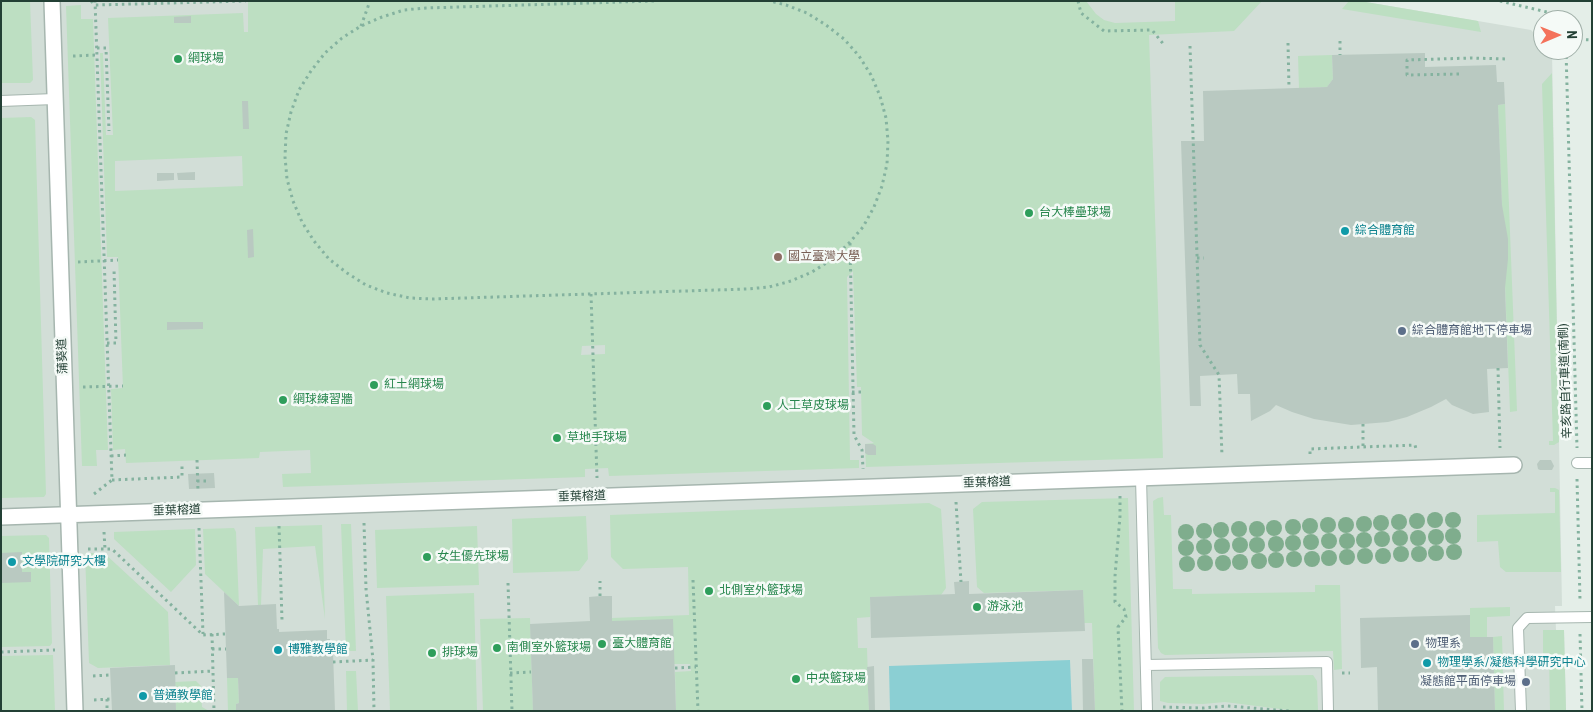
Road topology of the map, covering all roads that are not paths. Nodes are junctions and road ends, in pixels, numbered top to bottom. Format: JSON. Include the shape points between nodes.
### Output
{"nodes":[{"id":1,"x":52,"y":1,"type":"edge"},
{"id":2,"x":55,"y":99,"type":"junction"},
{"id":3,"x":1,"y":101,"type":"edge"},
{"id":4,"x":1577,"y":463,"type":"road end"},
{"id":5,"x":1592,"y":463,"type":"edge"},
{"id":6,"x":1508,"y":465,"type":"road end"},
{"id":7,"x":1141,"y":478,"type":"junction"},
{"id":8,"x":69,"y":514,"type":"junction"},
{"id":9,"x":1,"y":517,"type":"edge"},
{"id":10,"x":1592,"y":617,"type":"edge"},
{"id":11,"x":1146,"y":665,"type":"junction"},
{"id":12,"x":1147,"y":708,"type":"edge"},
{"id":13,"x":75,"y":711,"type":"edge"},
{"id":14,"x":1328,"y":711,"type":"edge"},
{"id":15,"x":1521,"y":711,"type":"edge"}],
"edges":[{"from":1,"to":2,"type":"street","name":"蒲葵道"},
{"from":2,"to":3,"type":"lane"},
{"from":2,"to":8,"type":"street","name":"蒲葵道"},
{"from":4,"to":5,"type":"lane"},
{"from":6,"to":7,"type":"street","name":"垂葉榕道"},
{"from":7,"to":8,"type":"street","name":"垂葉榕道"},
{"from":7,"to":11,"type":"lane"},
{"from":8,"to":9,"type":"street","name":"垂葉榕道"},
{"from":8,"to":13,"type":"street","name":"蒲葵道"},
{"from":10,"to":15,"type":"lane","via":[[1527,618],[1518,628]]},
{"from":11,"to":12,"type":"lane"},
{"from":11,"to":14,"type":"lane","via":[[1326,662]]}]}
